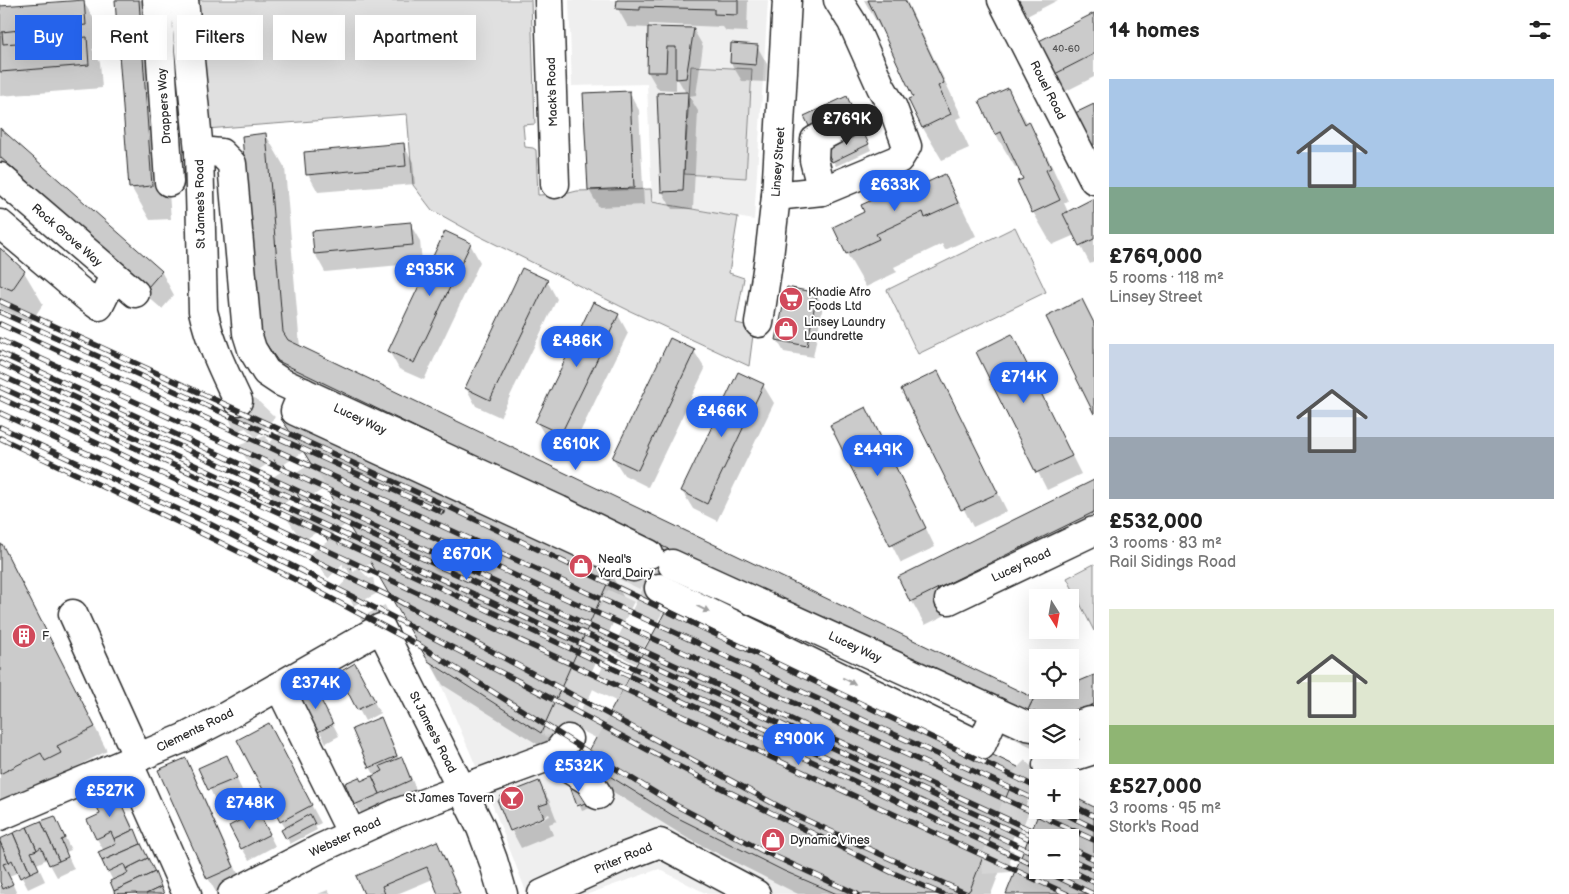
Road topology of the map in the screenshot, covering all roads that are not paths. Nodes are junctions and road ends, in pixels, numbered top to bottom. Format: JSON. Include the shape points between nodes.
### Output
{"nodes":[{"id":1,"x":157,"y":0,"type":"edge"},
{"id":2,"x":184,"y":0,"type":"edge"},
{"id":3,"x":549,"y":0,"type":"edge"},
{"id":4,"x":788,"y":0,"type":"edge"},
{"id":5,"x":838,"y":0,"type":"edge"},
{"id":6,"x":1002,"y":0,"type":"edge"},
{"id":7,"x":848,"y":122,"type":"dead end"},
{"id":8,"x":199,"y":151,"type":"junction"},
{"id":9,"x":0,"y":178,"type":"edge"},
{"id":10,"x":1094,"y":180,"type":"edge"},
{"id":11,"x":169,"y":182,"type":"dead end"},
{"id":12,"x":555,"y":184,"type":"dead end"},
{"id":13,"x":822,"y":191,"type":"junction"},
{"id":14,"x":776,"y":196,"type":"junction"},
{"id":15,"x":0,"y":224,"type":"edge"},
{"id":16,"x":114,"y":276,"type":"junction"},
{"id":17,"x":135,"y":293,"type":"dead end"},
{"id":18,"x":759,"y":323,"type":"dead end"},
{"id":19,"x":238,"y":401,"type":"tunnel mouth"},
{"id":20,"x":1094,"y":531,"type":"edge"},
{"id":21,"x":659,"y":588,"type":"dead end"},
{"id":22,"x":949,"y":600,"type":"dead end"},
{"id":23,"x":72,"y":614,"type":"dead end"},
{"id":24,"x":381,"y":628,"type":"joint"},
{"id":25,"x":279,"y":686,"type":"junction"},
{"id":26,"x":996,"y":712,"type":"junction"},
{"id":27,"x":1079,"y":724,"type":"edge"},
{"id":28,"x":1029,"y":726,"type":"edge"},
{"id":29,"x":1094,"y":735,"type":"edge"},
{"id":30,"x":1094,"y":750,"type":"edge"},
{"id":31,"x":133,"y":760,"type":"junction"},
{"id":32,"x":1048,"y":765,"type":"tunnel mouth"},
{"id":33,"x":462,"y":788,"type":"junction"},
{"id":34,"x":598,"y":795,"type":"dead end"},
{"id":35,"x":0,"y":816,"type":"edge"},
{"id":36,"x":352,"y":834,"type":"junction"},
{"id":37,"x":187,"y":894,"type":"edge"},
{"id":38,"x":232,"y":894,"type":"edge"},
{"id":39,"x":502,"y":894,"type":"edge"},
{"id":40,"x":542,"y":894,"type":"edge"},
{"id":41,"x":756,"y":894,"type":"edge"}],
"edges":[{"from":1,"to":11,"type":"street","name":"Drappers Way"},
{"from":2,"to":8,"type":"street","name":"St James's Road"},
{"from":3,"to":12,"type":"street","name":"Mack's Road"},
{"from":4,"to":14,"type":"street","name":"Linsey Street"},
{"from":5,"to":13,"type":"street","via":[[852,22],[908,146],[899,159]]},
{"from":6,"to":10,"type":"street","name":"Rouel Road"},
{"from":7,"to":13,"type":"street","via":[[814,140],[814,160]]},
{"from":8,"to":19,"type":"street","name":"St James's Road","via":[[203,311],[218,361]]},
{"from":8,"to":26,"type":"street","name":"Lucey Way","via":[[221,153],[232,164],[247,333],[266,372],[281,382],[559,510],[652,562]]},
{"from":9,"to":16,"type":"street","name":"Rock Grove Way"},
{"from":13,"to":14,"type":"street"},
{"from":14,"to":18,"type":"street","name":"Linsey Street"},
{"from":15,"to":16,"type":"street","via":[[100,306]]},
{"from":16,"to":17,"type":"street","name":"Rock Grove Way"},
{"from":20,"to":22,"type":"street","name":"Lucey Road"},
{"from":21,"to":26,"type":"street","one_way":true,"via":[[980,746]]},
{"from":23,"to":31,"type":"street"},
{"from":24,"to":25,"type":"street","name":"Clements Road"},
{"from":24,"to":33,"type":"street","name":"St James's Road"},
{"from":25,"to":31,"type":"street","name":"Clements Road","via":[[207,726]]},
{"from":25,"to":36,"type":"street"},
{"from":26,"to":28,"type":"street","name":"Lucey Way"},
{"from":27,"to":29,"type":"street","via":[[1091,721]]},
{"from":30,"to":32,"type":"street"},
{"from":31,"to":35,"type":"street","name":"Clements Road"},
{"from":31,"to":37,"type":"street"},
{"from":33,"to":34,"type":"street","name":"Webster Road","via":[[562,747],[566,767],[589,780]]},
{"from":33,"to":36,"type":"street","name":"Webster Road"},
{"from":33,"to":39,"type":"street","name":"St James's Road","via":[[481,828]]},
{"from":36,"to":38,"type":"street","name":"Webster Road"},
{"from":40,"to":41,"type":"street","name":"Priter Road","via":[[660,843]]}]}
